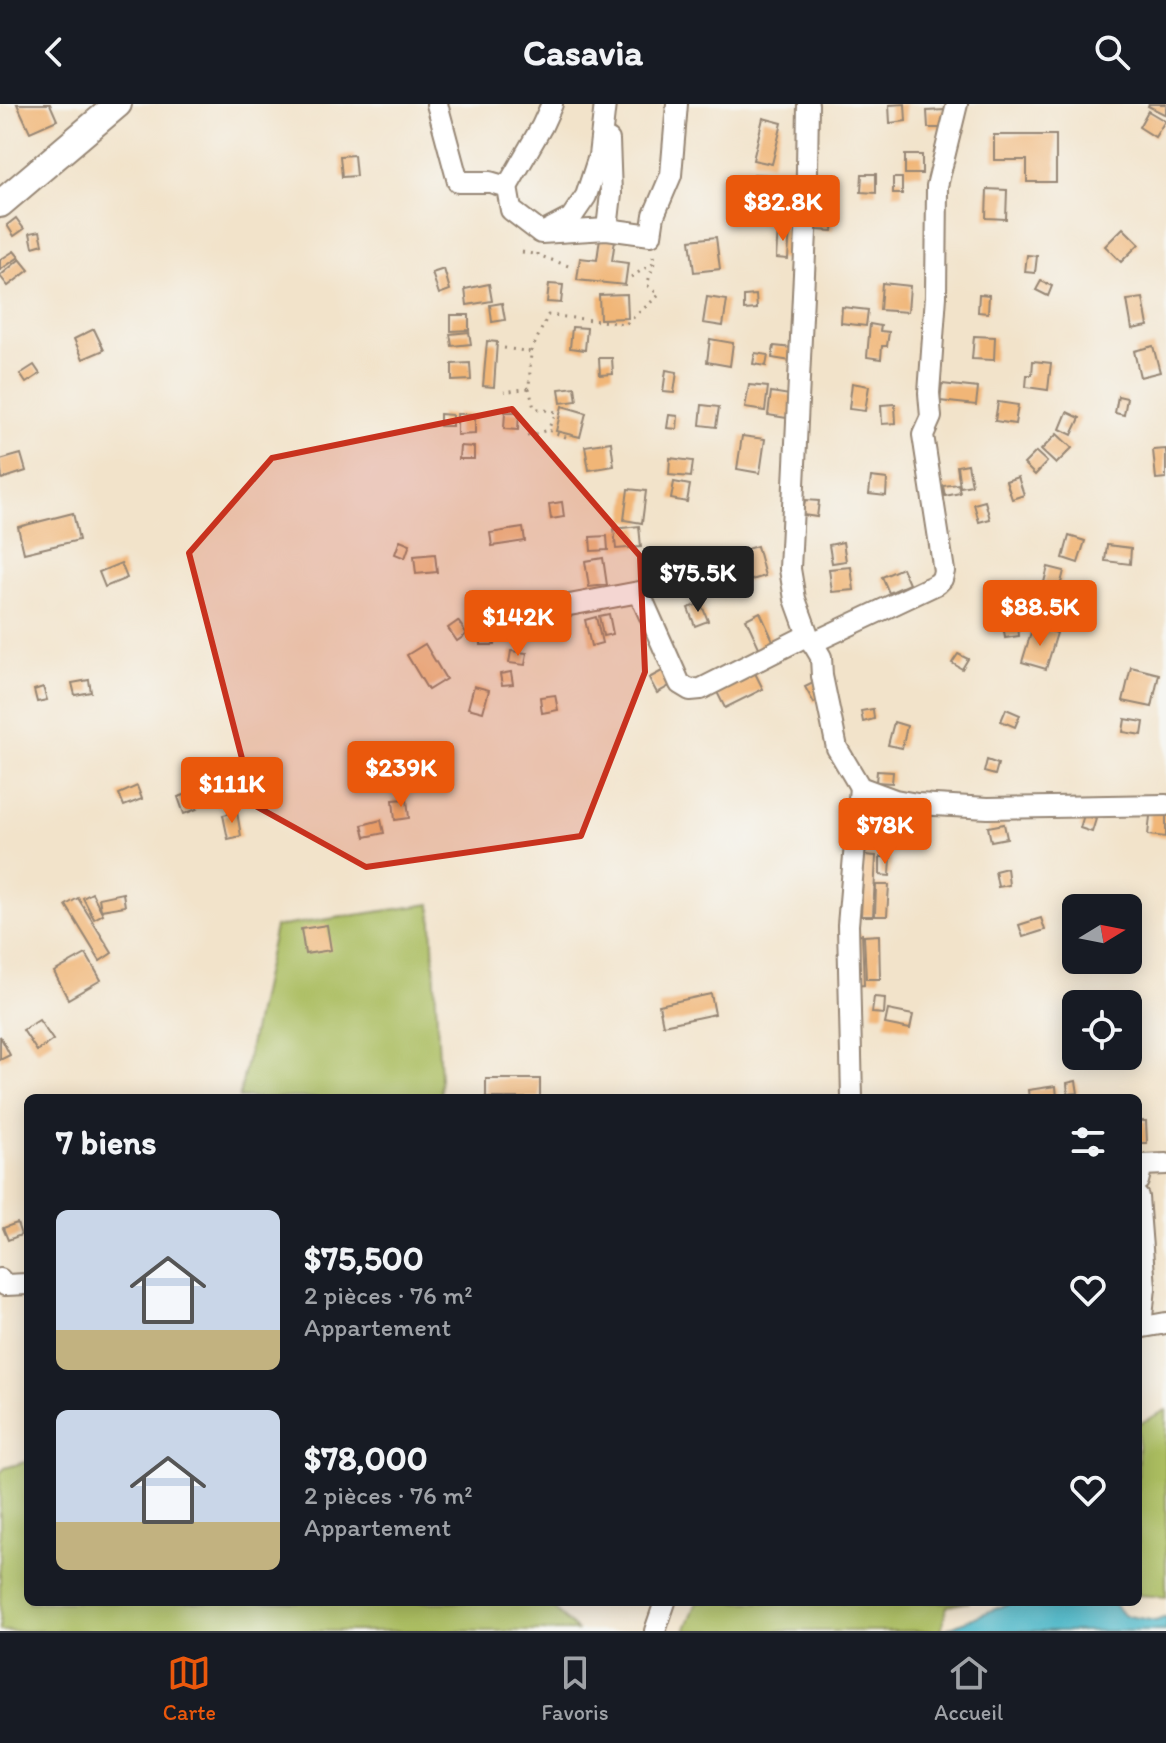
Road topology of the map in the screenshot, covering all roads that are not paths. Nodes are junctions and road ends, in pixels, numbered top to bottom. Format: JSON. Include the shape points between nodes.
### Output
{"nodes":[{"id":1,"x":118,"y":104,"type":"edge"},
{"id":2,"x":437,"y":104,"type":"edge"},
{"id":3,"x":552,"y":104,"type":"edge"},
{"id":4,"x":606,"y":104,"type":"edge"},
{"id":5,"x":677,"y":104,"type":"edge"},
{"id":6,"x":808,"y":104,"type":"edge"},
{"id":7,"x":957,"y":104,"type":"edge"},
{"id":8,"x":507,"y":187,"type":"junction"},
{"id":9,"x":0,"y":204,"type":"edge"},
{"id":10,"x":607,"y":229,"type":"junction"},
{"id":11,"x":541,"y":233,"type":"junction"},
{"id":12,"x":548,"y":609,"type":"dead end"},
{"id":13,"x":810,"y":639,"type":"junction"},
{"id":14,"x":860,"y":787,"type":"junction"},
{"id":15,"x":1166,"y":805,"type":"edge"},
{"id":16,"x":852,"y":1094,"type":"edge"},
{"id":17,"x":1166,"y":1164,"type":"edge"},
{"id":18,"x":1142,"y":1165,"type":"edge"},
{"id":19,"x":0,"y":1279,"type":"edge"},
{"id":20,"x":24,"y":1284,"type":"edge"},
{"id":21,"x":1166,"y":1323,"type":"edge"},
{"id":22,"x":1142,"y":1327,"type":"edge"},
{"id":23,"x":664,"y":1606,"type":"edge"},
{"id":24,"x":655,"y":1631,"type":"edge"}],
"edges":[{"from":1,"to":9,"type":"street"},
{"from":2,"to":8,"type":"street","via":[[458,182]]},
{"from":3,"to":8,"type":"street"},
{"from":4,"to":10,"type":"street","via":[[611,183]]},
{"from":4,"to":11,"type":"street","via":[[599,156],[586,196],[571,218]]},
{"from":5,"to":10,"type":"street","via":[[671,175],[651,235]]},
{"from":6,"to":13,"type":"street","via":[[790,569]]},
{"from":7,"to":13,"type":"street","via":[[937,186],[931,417],[923,435],[942,579]]},
{"from":8,"to":11,"type":"street","via":[[511,210]]},
{"from":10,"to":11,"type":"street"},
{"from":12,"to":13,"type":"street","via":[[639,592],[680,684],[690,690]]},
{"from":13,"to":14,"type":"street","via":[[821,657],[837,748]]},
{"from":14,"to":15,"type":"street","via":[[917,804]]},
{"from":14,"to":16,"type":"street","via":[[848,925]]},
{"from":17,"to":18,"type":"street"},
{"from":19,"to":20,"type":"street","via":[[5,1285]]},
{"from":21,"to":22,"type":"street"},
{"from":23,"to":24,"type":"street"}]}
